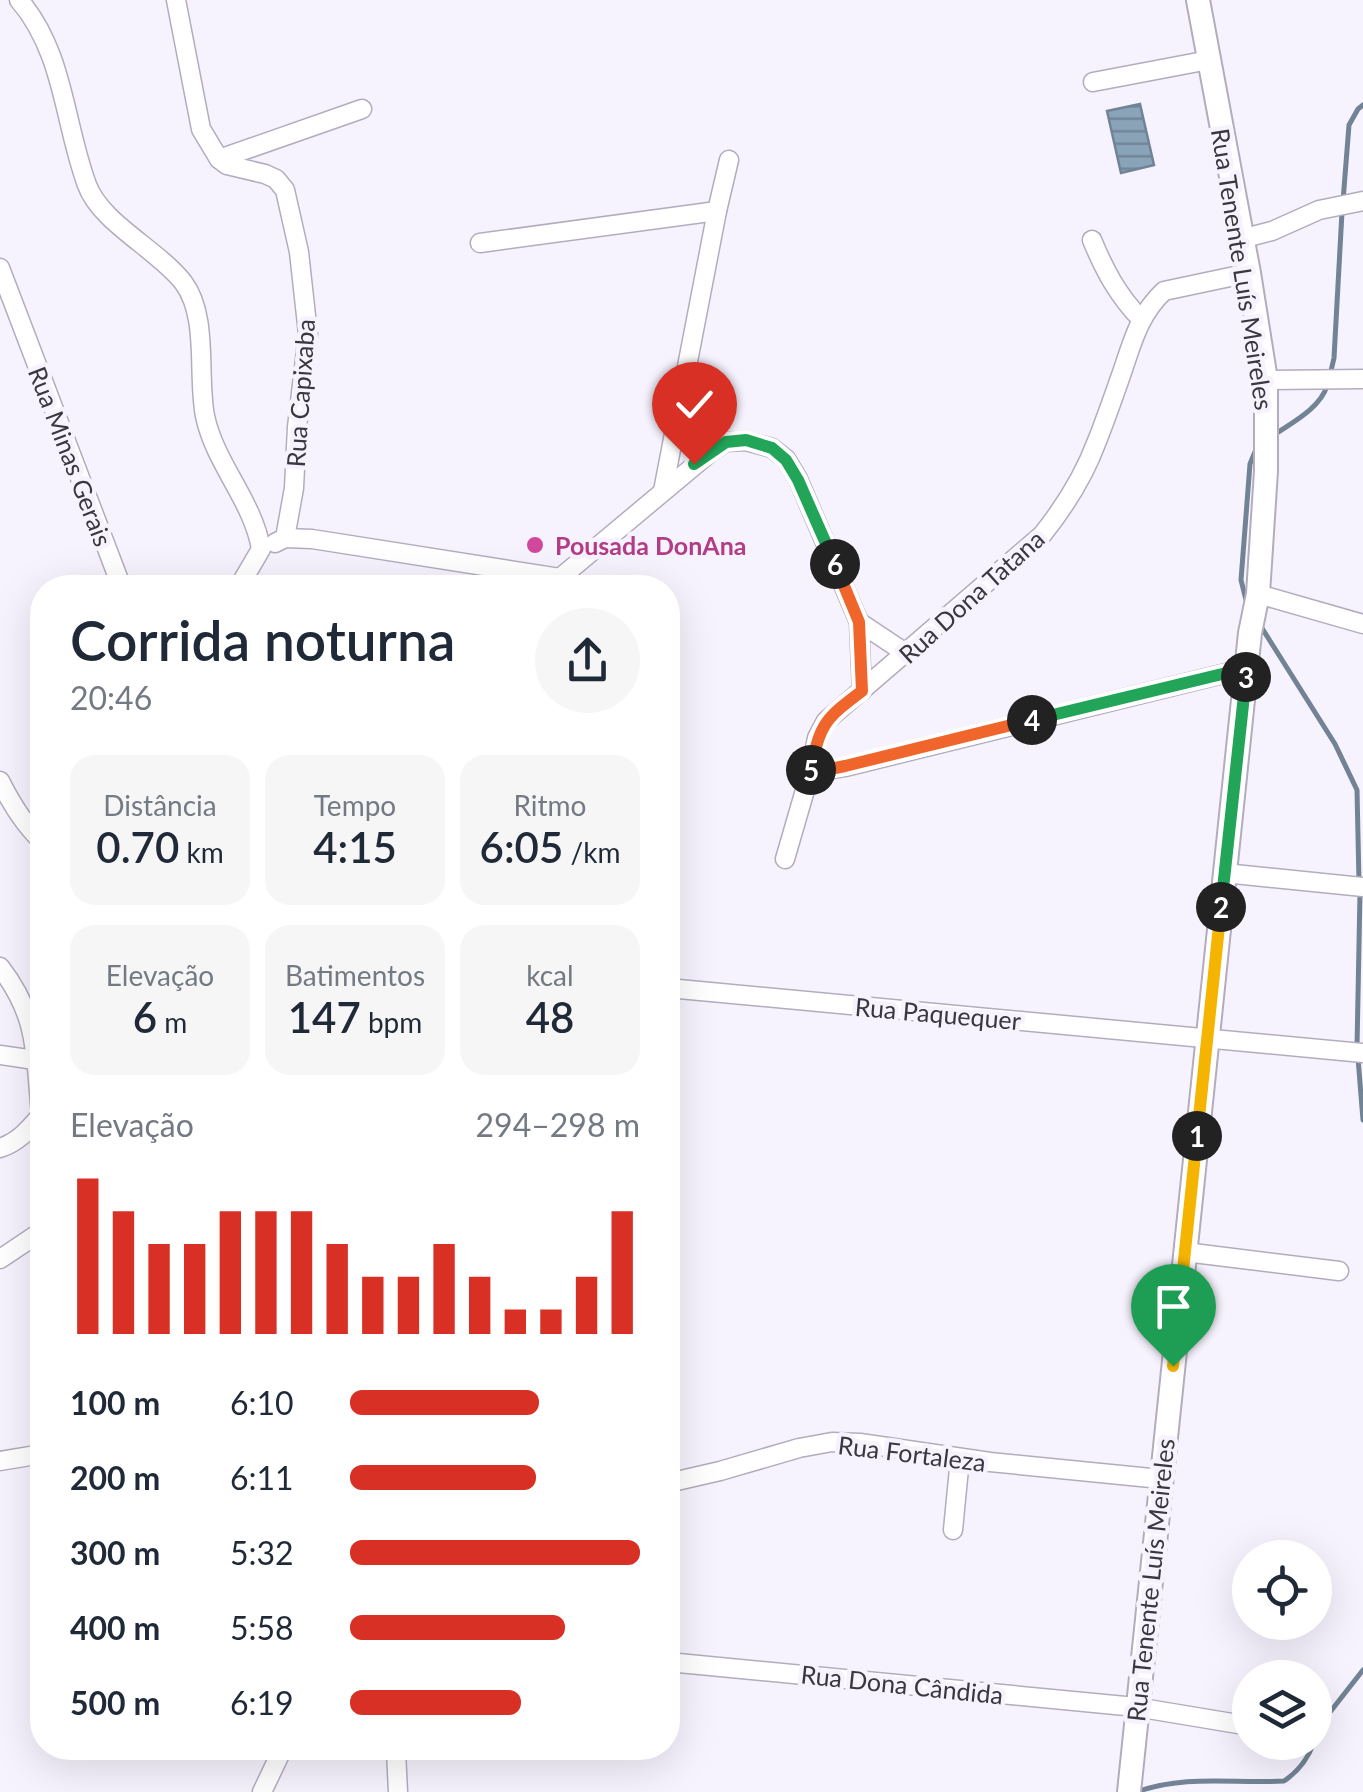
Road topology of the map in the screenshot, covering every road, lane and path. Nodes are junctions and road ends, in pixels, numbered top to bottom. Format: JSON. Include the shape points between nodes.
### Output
{"nodes":[{"id":1,"x":20,"y":0,"type":"edge"},
{"id":2,"x":176,"y":0,"type":"edge"},
{"id":3,"x":1198,"y":0,"type":"edge"},
{"id":4,"x":1209,"y":60,"type":"junction"},
{"id":5,"x":1093,"y":82,"type":"dead end"},
{"id":6,"x":362,"y":108,"type":"dead end"},
{"id":7,"x":219,"y":159,"type":"junction"},
{"id":8,"x":729,"y":160,"type":"dead end"},
{"id":9,"x":1363,"y":201,"type":"edge"},
{"id":10,"x":717,"y":211,"type":"junction"},
{"id":11,"x":1241,"y":238,"type":"junction"},
{"id":12,"x":1092,"y":240,"type":"dead end"},
{"id":13,"x":480,"y":242,"type":"dead end"},
{"id":14,"x":0,"y":268,"type":"edge"},
{"id":15,"x":1248,"y":273,"type":"junction"},
{"id":16,"x":1142,"y":319,"type":"junction"},
{"id":17,"x":1363,"y":379,"type":"edge"},
{"id":18,"x":1266,"y":380,"type":"junction"},
{"id":19,"x":663,"y":491,"type":"junction"},
{"id":20,"x":286,"y":538,"type":"junction"},
{"id":21,"x":262,"y":549,"type":"junction"},
{"id":22,"x":117,"y":575,"type":"edge"},
{"id":23,"x":246,"y":575,"type":"edge"},
{"id":24,"x":520,"y":575,"type":"edge"},
{"id":25,"x":569,"y":575,"type":"edge"},
{"id":26,"x":1256,"y":600,"type":"junction"},
{"id":27,"x":859,"y":622,"type":"junction"},
{"id":28,"x":1363,"y":624,"type":"edge"},
{"id":29,"x":907,"y":654,"type":"junction"},
{"id":30,"x":1247,"y":668,"type":"junction"},
{"id":31,"x":862,"y":691,"type":"junction"},
{"id":32,"x":810,"y":773,"type":"junction"},
{"id":33,"x":0,"y":781,"type":"edge"},
{"id":34,"x":30,"y":825,"type":"edge"},
{"id":35,"x":784,"y":859,"type":"dead end"},
{"id":36,"x":1224,"y":873,"type":"junction"},
{"id":37,"x":1363,"y":887,"type":"edge"},
{"id":38,"x":0,"y":968,"type":"edge"},
{"id":39,"x":0,"y":987,"type":"edge"},
{"id":40,"x":680,"y":989,"type":"edge"},
{"id":41,"x":24,"y":1006,"type":"junction"},
{"id":42,"x":30,"y":1023,"type":"edge"},
{"id":43,"x":1208,"y":1038,"type":"junction"},
{"id":44,"x":1363,"y":1053,"type":"edge"},
{"id":45,"x":0,"y":1056,"type":"edge"},
{"id":46,"x":30,"y":1059,"type":"edge"},
{"id":47,"x":30,"y":1127,"type":"edge"},
{"id":48,"x":0,"y":1148,"type":"edge"},
{"id":49,"x":30,"y":1239,"type":"edge"},
{"id":50,"x":1185,"y":1252,"type":"junction"},
{"id":51,"x":0,"y":1258,"type":"edge"},
{"id":52,"x":1338,"y":1271,"type":"dead end"},
{"id":53,"x":30,"y":1456,"type":"edge"},
{"id":54,"x":960,"y":1458,"type":"junction"},
{"id":55,"x":0,"y":1460,"type":"edge"},
{"id":56,"x":1161,"y":1478,"type":"junction"},
{"id":57,"x":680,"y":1480,"type":"edge"},
{"id":58,"x":953,"y":1530,"type":"dead end"},
{"id":59,"x":680,"y":1663,"type":"edge"},
{"id":60,"x":1136,"y":1708,"type":"junction"},
{"id":61,"x":1232,"y":1723,"type":"edge"},
{"id":62,"x":277,"y":1760,"type":"edge"},
{"id":63,"x":396,"y":1760,"type":"edge"},
{"id":64,"x":1129,"y":1787,"type":"edge"},
{"id":65,"x":262,"y":1792,"type":"edge"},
{"id":66,"x":398,"y":1792,"type":"edge"}],
"edges":[{"from":1,"to":21,"type":"street","via":[[53,60],[99,208],[184,284],[196,306],[207,426]]},
{"from":2,"to":7,"type":"street","via":[[201,128]]},
{"from":3,"to":4,"type":"main road","name":"Rua Tenente Luís Meireles"},
{"from":4,"to":5,"type":"street"},
{"from":4,"to":11,"type":"main road","name":"Rua Tenente Luís Meireles"},
{"from":6,"to":7,"type":"street"},
{"from":7,"to":20,"type":"street","name":"Rua Capixaba","via":[[266,174],[285,190],[299,252],[308,334]]},
{"from":8,"to":10,"type":"street"},
{"from":9,"to":11,"type":"street"},
{"from":10,"to":13,"type":"street"},
{"from":10,"to":19,"type":"street"},
{"from":11,"to":15,"type":"main road","name":"Rua Tenente Luís Meireles"},
{"from":12,"to":16,"type":"street","via":[[1112,282]]},
{"from":14,"to":22,"type":"street","name":"Rua Minas Gerais"},
{"from":15,"to":16,"type":"street","name":"Rua Dona Tatana","via":[[1164,291]]},
{"from":15,"to":18,"type":"main road","name":"Rua Tenente Luís Meireles"},
{"from":16,"to":29,"type":"street","name":"Rua Dona Tatana","via":[[1096,444],[1065,506],[1042,535]]},
{"from":17,"to":18,"type":"street"},
{"from":18,"to":26,"type":"main road","name":"Rua Tenente Luís Meireles"},
{"from":19,"to":25,"type":"street"},
{"from":19,"to":27,"type":"street","via":[[726,442],[772,448],[798,480]]},
{"from":20,"to":21,"type":"street"},
{"from":20,"to":24,"type":"street","via":[[397,550]]},
{"from":21,"to":23,"type":"street"},
{"from":26,"to":28,"type":"street"},
{"from":26,"to":30,"type":"main road","name":"Rua Tenente Luís Meireles"},
{"from":27,"to":29,"type":"street"},
{"from":27,"to":31,"type":"street"},
{"from":29,"to":31,"type":"street","name":"Rua Dona Tatana"},
{"from":30,"to":32,"type":"street"},
{"from":30,"to":36,"type":"main road","name":"Rua Tenente Luís Meireles"},
{"from":31,"to":32,"type":"street","name":"Rua Dona Tatana","via":[[826,722]]},
{"from":32,"to":35,"type":"street","name":"Rua Dona Tatana"},
{"from":33,"to":34,"type":"street"},
{"from":36,"to":37,"type":"street"},
{"from":36,"to":43,"type":"main road","name":"Rua Tenente Luís Meireles"},
{"from":38,"to":41,"type":"street"},
{"from":39,"to":41,"type":"street"},
{"from":40,"to":43,"type":"street","name":"Rua Paquequer"},
{"from":41,"to":42,"type":"street"},
{"from":43,"to":44,"type":"street","name":"Rua Paquequer"},
{"from":43,"to":50,"type":"main road","name":"Rua Tenente Luís Meireles"},
{"from":45,"to":46,"type":"street"},
{"from":47,"to":48,"type":"street"},
{"from":49,"to":51,"type":"street"},
{"from":50,"to":52,"type":"street"},
{"from":50,"to":56,"type":"main road","name":"Rua Tenente Luís Meireles"},
{"from":53,"to":55,"type":"street"},
{"from":54,"to":56,"type":"street","name":"Rua Fortaleza"},
{"from":54,"to":57,"type":"street","name":"Rua Fortaleza","via":[[832,1442]]},
{"from":54,"to":58,"type":"street"},
{"from":56,"to":60,"type":"main road","name":"Rua Tenente Luís Meireles"},
{"from":59,"to":60,"type":"street","name":"Rua Dona Cândida"},
{"from":60,"to":61,"type":"street","name":"Rua Dona Cândida"},
{"from":60,"to":64,"type":"main road","name":"Rua Tenente Luís Meireles"},
{"from":62,"to":65,"type":"street"},
{"from":63,"to":66,"type":"street"}]}
